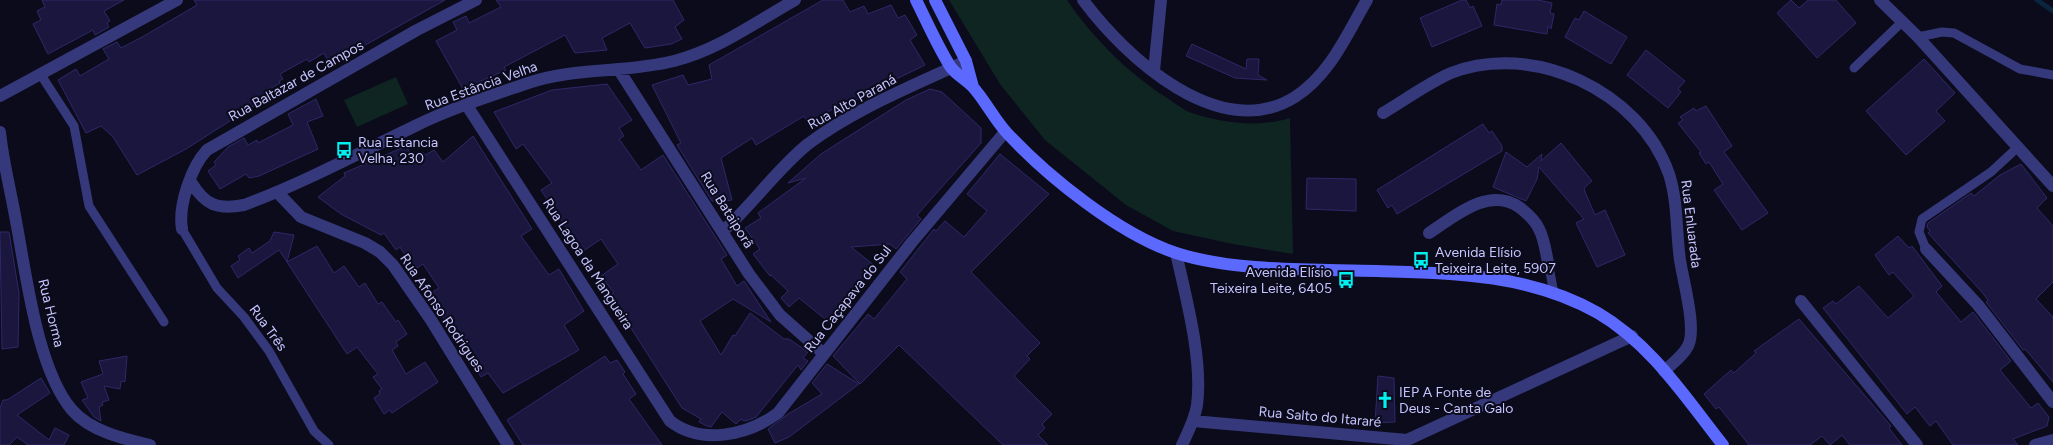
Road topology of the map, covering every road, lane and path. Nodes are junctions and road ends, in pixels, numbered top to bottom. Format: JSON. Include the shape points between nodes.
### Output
{"nodes":[{"id":1,"x":176,"y":0,"type":"edge"},
{"id":2,"x":476,"y":0,"type":"edge"},
{"id":3,"x":795,"y":0,"type":"edge"},
{"id":4,"x":916,"y":0,"type":"edge"},
{"id":5,"x":935,"y":0,"type":"edge"},
{"id":6,"x":1083,"y":0,"type":"edge"},
{"id":7,"x":1160,"y":0,"type":"edge"},
{"id":8,"x":1367,"y":0,"type":"edge"},
{"id":9,"x":1880,"y":0,"type":"edge"},
{"id":10,"x":1902,"y":22,"type":"junction"},
{"id":11,"x":1918,"y":37,"type":"junction"},
{"id":12,"x":966,"y":61,"type":"junction"},
{"id":13,"x":952,"y":68,"type":"junction"},
{"id":14,"x":1854,"y":68,"type":"dead end"},
{"id":15,"x":620,"y":70,"type":"junction"},
{"id":16,"x":1154,"y":71,"type":"junction"},
{"id":17,"x":41,"y":75,"type":"junction"},
{"id":18,"x":2053,"y":75,"type":"edge"},
{"id":19,"x":973,"y":86,"type":"junction"},
{"id":20,"x":0,"y":96,"type":"edge"},
{"id":21,"x":466,"y":104,"type":"junction"},
{"id":22,"x":1383,"y":113,"type":"dead end"},
{"id":23,"x":0,"y":132,"type":"edge"},
{"id":24,"x":1005,"y":132,"type":"junction"},
{"id":25,"x":2018,"y":147,"type":"junction"},
{"id":26,"x":191,"y":182,"type":"junction"},
{"id":27,"x":2053,"y":186,"type":"edge"},
{"id":28,"x":277,"y":192,"type":"junction"},
{"id":29,"x":182,"y":229,"type":"joint"},
{"id":30,"x":723,"y":231,"type":"junction"},
{"id":31,"x":1428,"y":233,"type":"dead end"},
{"id":32,"x":1926,"y":249,"type":"joint"},
{"id":33,"x":1176,"y":253,"type":"junction"},
{"id":34,"x":1549,"y":266,"type":"joint"},
{"id":35,"x":1554,"y":293,"type":"junction"},
{"id":36,"x":1801,"y":301,"type":"dead end"},
{"id":37,"x":164,"y":322,"type":"dead end"},
{"id":38,"x":1632,"y":336,"type":"junction"},
{"id":39,"x":824,"y":354,"type":"junction"},
{"id":40,"x":1664,"y":370,"type":"junction"},
{"id":41,"x":2053,"y":402,"type":"edge"},
{"id":42,"x":1193,"y":421,"type":"junction"},
{"id":43,"x":690,"y":435,"type":"joint"},
{"id":44,"x":2053,"y":440,"type":"edge"},
{"id":45,"x":1406,"y":442,"type":"edge"},
{"id":46,"x":150,"y":445,"type":"edge"},
{"id":47,"x":329,"y":445,"type":"edge"},
{"id":48,"x":508,"y":445,"type":"edge"},
{"id":49,"x":1182,"y":445,"type":"edge"},
{"id":50,"x":1722,"y":445,"type":"edge"},
{"id":51,"x":1917,"y":445,"type":"edge"},
{"id":52,"x":2035,"y":445,"type":"edge"}],
"edges":[{"from":1,"to":17,"type":"street"},
{"from":2,"to":26,"type":"street","name":"Rua Baltazar de Campos","via":[[216,144],[200,157]]},
{"from":3,"to":15,"type":"street","name":"Rua Estância Velha","via":[[698,53],[674,61]]},
{"from":4,"to":13,"type":"main road"},
{"from":5,"to":12,"type":"main road"},
{"from":6,"to":16,"type":"street","via":[[1116,39]]},
{"from":7,"to":16,"type":"street"},
{"from":8,"to":16,"type":"street","via":[[1330,65],[1296,96],[1278,105],[1262,110],[1237,110],[1217,105],[1182,92]]},
{"from":9,"to":10,"type":"street"},
{"from":10,"to":11,"type":"street"},
{"from":10,"to":14,"type":"lane"},
{"from":11,"to":18,"type":"lane","via":[[1954,33],[2020,68]]},
{"from":11,"to":25,"type":"street"},
{"from":12,"to":13,"type":"street","name":"Rua Alto Paraná"},
{"from":12,"to":19,"type":"main road"},
{"from":13,"to":19,"type":"main road"},
{"from":13,"to":30,"type":"street","name":"Rua Alto Paraná","via":[[879,102],[808,145]]},
{"from":15,"to":21,"type":"street","name":"Rua Estância Velha","via":[[547,78]]},
{"from":15,"to":30,"type":"street","name":"Rua Bataiporã"},
{"from":17,"to":20,"type":"street"},
{"from":17,"to":37,"type":"lane","via":[[74,126],[89,206]]},
{"from":19,"to":24,"type":"main road"},
{"from":21,"to":28,"type":"street","name":"Rua Estância Velha"},
{"from":21,"to":43,"type":"street","name":"Rua Lagoa da Mangueira","via":[[670,421]]},
{"from":22,"to":40,"type":"street","name":"Rua Enluarada","via":[[1451,74],[1501,64],[1532,65],[1563,72],[1598,90],[1618,106],[1636,123],[1660,155],[1674,195],[1691,331],[1688,347]]},
{"from":23,"to":46,"type":"street","name":"Rua Horma","via":[[40,339],[56,382],[72,410],[83,419],[124,439]]},
{"from":24,"to":33,"type":"main road","via":[[1080,198],[1150,242]]},
{"from":24,"to":39,"type":"street","name":"Rua Caçapava do Sul","via":[[912,242]]},
{"from":25,"to":27,"type":"street"},
{"from":25,"to":32,"type":"lane","via":[[1991,172],[1922,219],[1919,232]]},
{"from":26,"to":28,"type":"street","name":"Rua Estância Velha","via":[[198,195],[207,202],[231,208]]},
{"from":26,"to":29,"type":"street","name":"Rua Baltazar de Campos","via":[[182,204]]},
{"from":28,"to":48,"type":"street","name":"Rua Afonso Rodrigues","via":[[301,217],[365,243],[393,265]]},
{"from":29,"to":47,"type":"lane","name":"Rua Três","via":[[217,288],[244,316],[269,351],[314,431]]},
{"from":30,"to":39,"type":"street","name":"Rua Bataiporã","via":[[748,274],[780,315]]},
{"from":31,"to":34,"type":"street","via":[[1481,202],[1496,200],[1513,204],[1529,214],[1539,229]]},
{"from":32,"to":41,"type":"street","via":[[1978,306]]},
{"from":33,"to":35,"type":"main road","via":[[1241,265],[1470,274]]},
{"from":33,"to":42,"type":"street","via":[[1189,314],[1196,370]]},
{"from":34,"to":35,"type":"lane"},
{"from":35,"to":38,"type":"main road","via":[[1597,313]]},
{"from":36,"to":51,"type":"street"},
{"from":38,"to":40,"type":"main road"},
{"from":38,"to":45,"type":"street","name":"Rua Salto do Itararé"},
{"from":39,"to":43,"type":"street","name":"Rua Caçapava do Sul","via":[[778,413],[759,428],[720,440]]},
{"from":40,"to":50,"type":"main road"},
{"from":42,"to":45,"type":"street","name":"Rua Salto do Itararé"},
{"from":42,"to":49,"type":"street"},
{"from":44,"to":52,"type":"street"}]}
